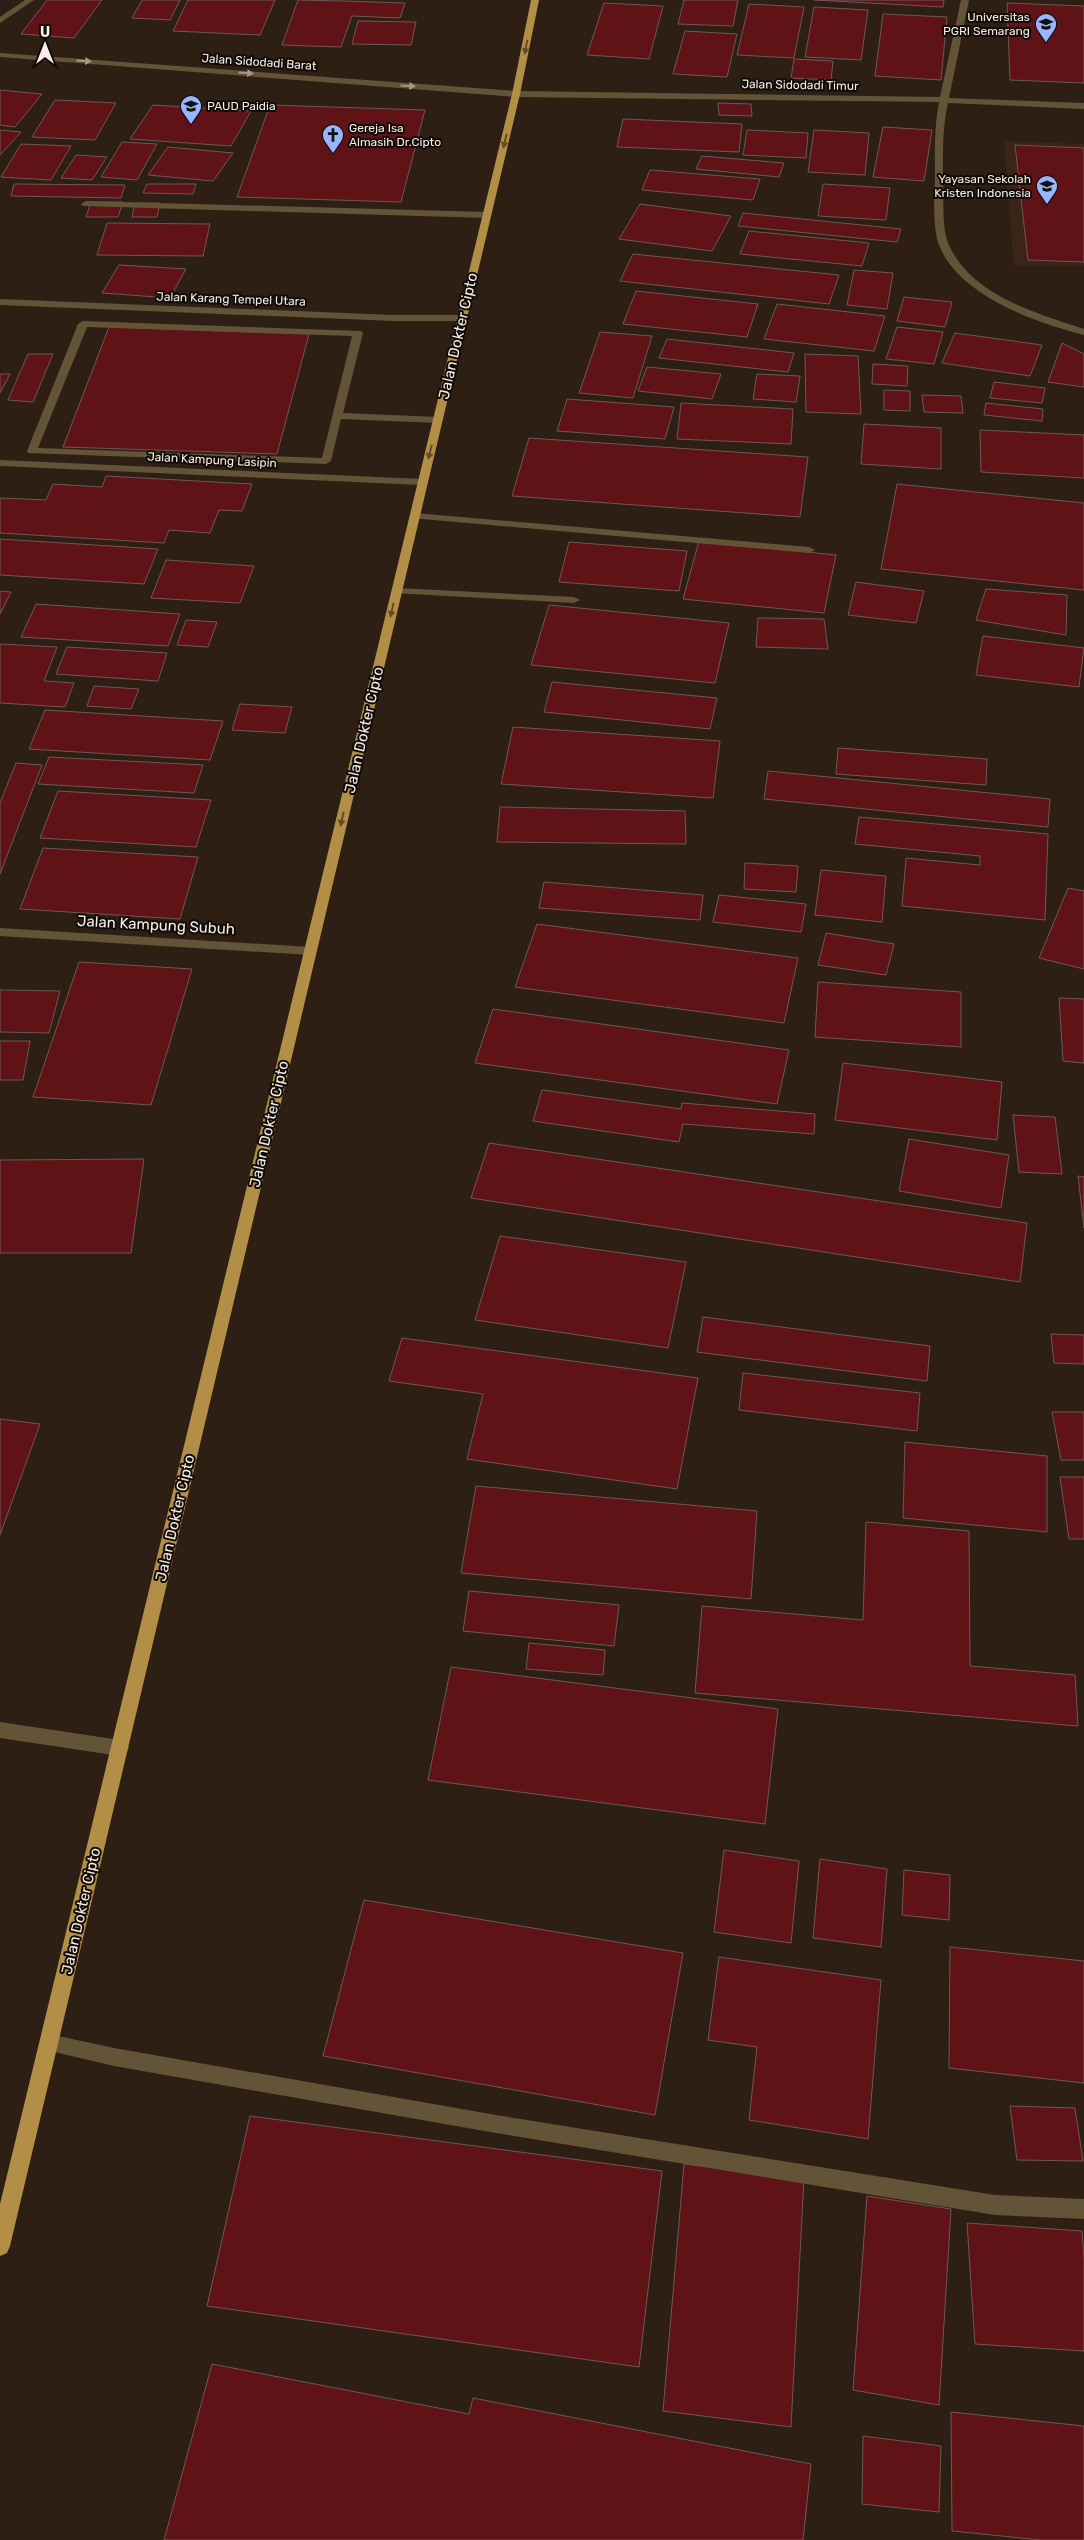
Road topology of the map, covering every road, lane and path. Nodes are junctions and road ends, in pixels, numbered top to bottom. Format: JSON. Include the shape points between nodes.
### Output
{"nodes":[{"id":1,"x":30,"y":0,"type":"edge"},
{"id":2,"x":535,"y":0,"type":"edge"},
{"id":3,"x":966,"y":0,"type":"edge"},
{"id":4,"x":0,"y":21,"type":"edge"},
{"id":5,"x":0,"y":55,"type":"edge"},
{"id":6,"x":516,"y":94,"type":"junction"},
{"id":7,"x":944,"y":100,"type":"junction"},
{"id":8,"x":1084,"y":106,"type":"edge"},
{"id":9,"x":86,"y":204,"type":"dead end"},
{"id":10,"x":487,"y":215,"type":"junction"},
{"id":11,"x":0,"y":302,"type":"edge"},
{"id":12,"x":462,"y":318,"type":"junction"},
{"id":13,"x":1084,"y":332,"type":"edge"},
{"id":14,"x":337,"y":416,"type":"junction"},
{"id":15,"x":438,"y":420,"type":"junction"},
{"id":16,"x":0,"y":463,"type":"edge"},
{"id":17,"x":422,"y":482,"type":"junction"},
{"id":18,"x":415,"y":516,"type":"junction"},
{"id":19,"x":809,"y":550,"type":"dead end"},
{"id":20,"x":397,"y":590,"type":"junction"},
{"id":21,"x":574,"y":600,"type":"dead end"},
{"id":22,"x":0,"y":932,"type":"edge"},
{"id":23,"x":311,"y":951,"type":"junction"},
{"id":24,"x":0,"y":1730,"type":"edge"},
{"id":25,"x":120,"y":1748,"type":"junction"},
{"id":26,"x":49,"y":2043,"type":"junction"},
{"id":27,"x":1084,"y":2209,"type":"edge"},
{"id":28,"x":0,"y":2246,"type":"edge"}],
"edges":[{"from":1,"to":4,"type":"street"},
{"from":2,"to":6,"type":"highway","name":"Jalan Dokter Cipto","one_way":true},
{"from":3,"to":7,"type":"street"},
{"from":5,"to":6,"type":"street","name":"Jalan Sidodadi Barat","one_way":true},
{"from":6,"to":7,"type":"street","name":"Jalan Sidodadi Timur"},
{"from":6,"to":10,"type":"highway","name":"Jalan Dokter Cipto","one_way":true},
{"from":7,"to":8,"type":"street","name":"Jalan Sidodadi Timur"},
{"from":7,"to":13,"type":"street","via":[[939,125],[942,239],[956,267],[983,290],[1034,316]]},
{"from":9,"to":10,"type":"street"},
{"from":10,"to":12,"type":"highway","name":"Jalan Dokter Cipto"},
{"from":11,"to":12,"type":"street","name":"Jalan Karang Tempel Utara"},
{"from":12,"to":15,"type":"highway","name":"Jalan Dokter Cipto"},
{"from":14,"to":14,"type":"street","via":[[326,461],[32,451],[83,324],[358,333]]},
{"from":14,"to":15,"type":"street"},
{"from":15,"to":17,"type":"highway","name":"Jalan Dokter Cipto","one_way":true},
{"from":16,"to":17,"type":"street","name":"Jalan Kampung Lasipin"},
{"from":17,"to":18,"type":"highway","name":"Jalan Dokter Cipto"},
{"from":18,"to":19,"type":"street"},
{"from":18,"to":20,"type":"highway","name":"Jalan Dokter Cipto"},
{"from":20,"to":21,"type":"street"},
{"from":20,"to":23,"type":"highway","name":"Jalan Dokter Cipto","one_way":true},
{"from":22,"to":23,"type":"street","name":"Jalan Kampung Subuh"},
{"from":23,"to":25,"type":"highway","name":"Jalan Dokter Cipto"},
{"from":24,"to":25,"type":"street"},
{"from":25,"to":26,"type":"highway","name":"Jalan Dokter Cipto"},
{"from":26,"to":27,"type":"street","via":[[496,2124],[995,2205]]},
{"from":26,"to":28,"type":"highway","name":"Jalan Dokter Cipto"}]}
